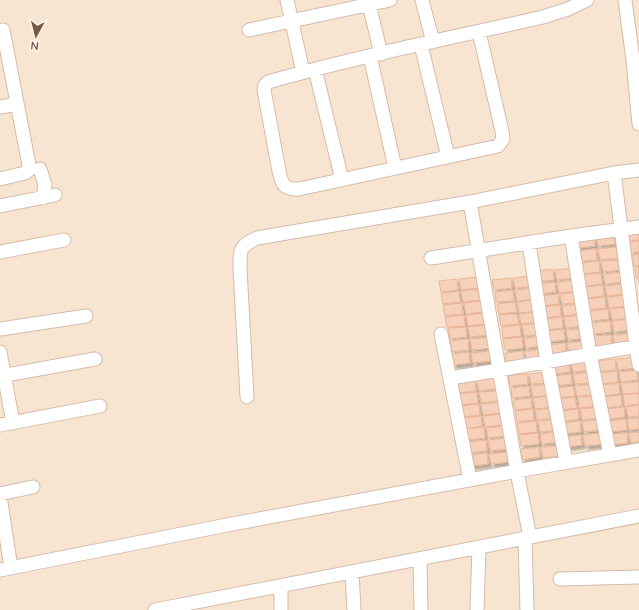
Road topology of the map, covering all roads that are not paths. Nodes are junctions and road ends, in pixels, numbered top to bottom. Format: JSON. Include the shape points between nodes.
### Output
{"nodes":[{"id":1,"x":287,"y":0,"type":"edge"},
{"id":2,"x":390,"y":0,"type":"edge"},
{"id":3,"x":422,"y":0,"type":"edge"},
{"id":4,"x":586,"y":0,"type":"edge"},
{"id":5,"x":625,"y":0,"type":"edge"},
{"id":6,"x":369,"y":2,"type":"edge"},
{"id":7,"x":567,"y":4,"type":"edge"},
{"id":8,"x":291,"y":21,"type":"junction"},
{"id":9,"x":3,"y":30,"type":"dead end"},
{"id":10,"x":249,"y":30,"type":"dead end"},
{"id":11,"x":479,"y":32,"type":"junction"},
{"id":12,"x":427,"y":43,"type":"junction"},
{"id":13,"x":375,"y":55,"type":"junction"},
{"id":14,"x":309,"y":70,"type":"junction"},
{"id":15,"x":17,"y":104,"type":"junction"},
{"id":16,"x":0,"y":107,"type":"edge"},
{"id":17,"x":639,"y":124,"type":"edge"},
{"id":18,"x":448,"y":157,"type":"junction"},
{"id":19,"x":395,"y":168,"type":"junction"},
{"id":20,"x":40,"y":169,"type":"dead end"},
{"id":21,"x":639,"y":170,"type":"edge"},
{"id":22,"x":614,"y":174,"type":"junction"},
{"id":23,"x":0,"y":178,"type":"edge"},
{"id":24,"x":342,"y":180,"type":"junction"},
{"id":25,"x":470,"y":202,"type":"junction"},
{"id":26,"x":0,"y":206,"type":"edge"},
{"id":27,"x":639,"y":227,"type":"edge"},
{"id":28,"x":622,"y":229,"type":"junction"},
{"id":29,"x":571,"y":236,"type":"junction"},
{"id":30,"x":64,"y":240,"type":"dead end"},
{"id":31,"x":529,"y":243,"type":"junction"},
{"id":32,"x":479,"y":250,"type":"junction"},
{"id":33,"x":0,"y":252,"type":"edge"},
{"id":34,"x":431,"y":258,"type":"dead end"},
{"id":35,"x":86,"y":316,"type":"dead end"},
{"id":36,"x":0,"y":329,"type":"edge"},
{"id":37,"x":441,"y":334,"type":"dead end"},
{"id":38,"x":637,"y":346,"type":"edge"},
{"id":39,"x":0,"y":352,"type":"edge"},
{"id":40,"x":590,"y":354,"type":"junction"},
{"id":41,"x":95,"y":359,"type":"dead end"},
{"id":42,"x":548,"y":362,"type":"junction"},
{"id":43,"x":639,"y":365,"type":"edge"},
{"id":44,"x":499,"y":370,"type":"junction"},
{"id":45,"x":2,"y":376,"type":"edge"},
{"id":46,"x":450,"y":378,"type":"junction"},
{"id":47,"x":247,"y":397,"type":"dead end"},
{"id":48,"x":100,"y":406,"type":"dead end"},
{"id":49,"x":13,"y":423,"type":"junction"},
{"id":50,"x":0,"y":425,"type":"edge"},
{"id":51,"x":639,"y":450,"type":"edge"},
{"id":52,"x":610,"y":455,"type":"junction"},
{"id":53,"x":566,"y":462,"type":"junction"},
{"id":54,"x":516,"y":472,"type":"junction"},
{"id":55,"x":470,"y":480,"type":"junction"},
{"id":56,"x":33,"y":487,"type":"dead end"},
{"id":57,"x":0,"y":495,"type":"edge"},
{"id":58,"x":639,"y":516,"type":"edge"},
{"id":59,"x":528,"y":538,"type":"junction"},
{"id":60,"x":479,"y":548,"type":"junction"},
{"id":61,"x":420,"y":559,"type":"junction"},
{"id":62,"x":6,"y":569,"type":"edge"},
{"id":63,"x":352,"y":572,"type":"junction"},
{"id":64,"x":639,"y":577,"type":"edge"},
{"id":65,"x":560,"y":579,"type":"dead end"},
{"id":66,"x":282,"y":586,"type":"junction"},
{"id":67,"x":187,"y":607,"type":"edge"},
{"id":68,"x":155,"y":610,"type":"edge"},
{"id":69,"x":281,"y":610,"type":"edge"},
{"id":70,"x":354,"y":610,"type":"edge"},
{"id":71,"x":421,"y":610,"type":"edge"},
{"id":72,"x":477,"y":610,"type":"edge"},
{"id":73,"x":527,"y":610,"type":"edge"}],
"edges":[{"from":1,"to":8,"type":"street"},
{"from":2,"to":6,"type":"street"},
{"from":3,"to":12,"type":"street"},
{"from":4,"to":7,"type":"street"},
{"from":5,"to":17,"type":"street"},
{"from":6,"to":8,"type":"street"},
{"from":6,"to":13,"type":"street"},
{"from":7,"to":11,"type":"street","via":[[543,17]]},
{"from":8,"to":10,"type":"street"},
{"from":8,"to":14,"type":"street"},
{"from":9,"to":15,"type":"street"},
{"from":11,"to":12,"type":"street"},
{"from":11,"to":18,"type":"street","via":[[503,139],[498,146]]},
{"from":12,"to":13,"type":"street"},
{"from":12,"to":18,"type":"street"},
{"from":13,"to":14,"type":"street"},
{"from":13,"to":19,"type":"street"},
{"from":14,"to":24,"type":"street"},
{"from":14,"to":24,"type":"street","via":[[265,85],[281,182],[291,190]]},
{"from":15,"to":16,"type":"street"},
{"from":15,"to":23,"type":"street","via":[[29,170]]},
{"from":18,"to":19,"type":"street"},
{"from":19,"to":24,"type":"street"},
{"from":20,"to":26,"type":"street","via":[[49,196]]},
{"from":21,"to":22,"type":"street"},
{"from":22,"to":25,"type":"street"},
{"from":22,"to":28,"type":"street"},
{"from":25,"to":32,"type":"street"},
{"from":25,"to":47,"type":"street","via":[[258,238],[246,243],[240,253],[240,269]]},
{"from":27,"to":28,"type":"street"},
{"from":28,"to":29,"type":"street"},
{"from":28,"to":38,"type":"street"},
{"from":29,"to":31,"type":"street"},
{"from":29,"to":40,"type":"street"},
{"from":30,"to":33,"type":"street"},
{"from":31,"to":32,"type":"street"},
{"from":31,"to":42,"type":"street"},
{"from":32,"to":34,"type":"street"},
{"from":32,"to":44,"type":"street"},
{"from":35,"to":36,"type":"street"},
{"from":37,"to":46,"type":"street"},
{"from":38,"to":40,"type":"street"},
{"from":38,"to":43,"type":"street"},
{"from":39,"to":45,"type":"street"},
{"from":40,"to":42,"type":"street"},
{"from":40,"to":52,"type":"street"},
{"from":41,"to":45,"type":"street"},
{"from":42,"to":44,"type":"street"},
{"from":42,"to":53,"type":"street"},
{"from":44,"to":46,"type":"street"},
{"from":44,"to":54,"type":"street"},
{"from":45,"to":49,"type":"street"},
{"from":46,"to":55,"type":"street"},
{"from":48,"to":49,"type":"street"},
{"from":49,"to":50,"type":"street"},
{"from":51,"to":52,"type":"street"},
{"from":52,"to":53,"type":"street"},
{"from":53,"to":54,"type":"street"},
{"from":54,"to":55,"type":"street"},
{"from":54,"to":59,"type":"street"},
{"from":55,"to":62,"type":"street"},
{"from":56,"to":57,"type":"street"},
{"from":57,"to":62,"type":"street"},
{"from":58,"to":59,"type":"street"},
{"from":59,"to":60,"type":"street"},
{"from":59,"to":73,"type":"street"},
{"from":60,"to":61,"type":"street"},
{"from":60,"to":72,"type":"street"},
{"from":61,"to":63,"type":"street"},
{"from":61,"to":71,"type":"street"},
{"from":63,"to":66,"type":"street"},
{"from":63,"to":70,"type":"street"},
{"from":64,"to":65,"type":"street"},
{"from":66,"to":67,"type":"street"},
{"from":66,"to":69,"type":"street"},
{"from":67,"to":68,"type":"street"}]}
